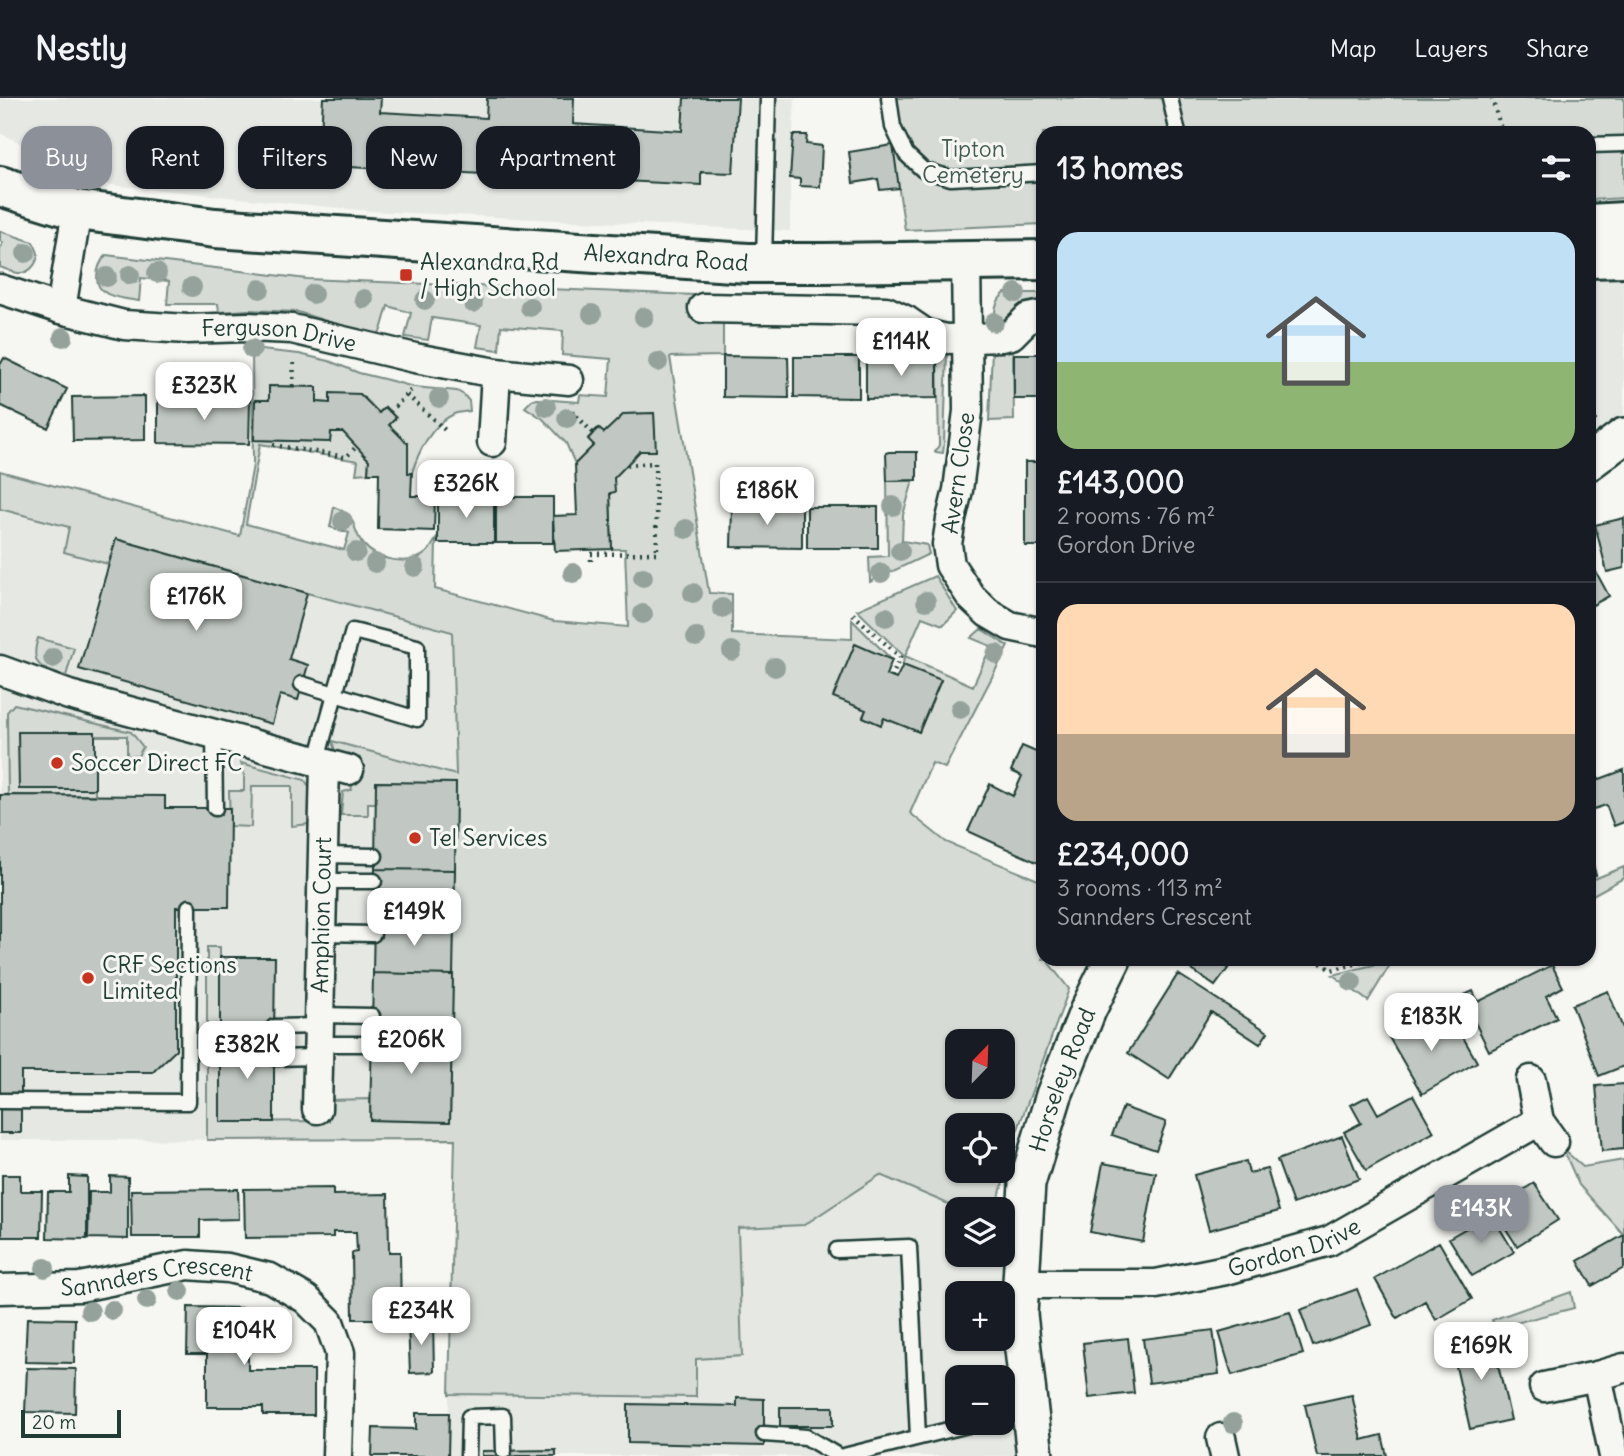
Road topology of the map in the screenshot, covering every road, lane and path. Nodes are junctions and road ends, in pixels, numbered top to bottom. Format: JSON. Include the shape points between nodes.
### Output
{"nodes":[{"id":1,"x":768,"y":98,"type":"edge"},
{"id":2,"x":889,"y":98,"type":"edge"},
{"id":3,"x":1170,"y":98,"type":"edge"},
{"id":4,"x":1492,"y":98,"type":"edge"},
{"id":5,"x":1176,"y":126,"type":"edge"},
{"id":6,"x":1500,"y":126,"type":"edge"},
{"id":7,"x":1624,"y":144,"type":"edge"},
{"id":8,"x":1596,"y":145,"type":"edge"},
{"id":9,"x":1036,"y":173,"type":"edge"},
{"id":10,"x":0,"y":186,"type":"edge"},
{"id":11,"x":77,"y":210,"type":"junction"},
{"id":12,"x":1624,"y":222,"type":"edge"},
{"id":13,"x":1596,"y":224,"type":"edge"},
{"id":14,"x":1596,"y":235,"type":"edge"},
{"id":15,"x":1624,"y":240,"type":"edge"},
{"id":16,"x":1624,"y":257,"type":"edge"},
{"id":17,"x":1596,"y":258,"type":"edge"},
{"id":18,"x":966,"y":260,"type":"junction"},
{"id":19,"x":1036,"y":260,"type":"edge"},
{"id":20,"x":764,"y":263,"type":"junction"},
{"id":21,"x":0,"y":289,"type":"edge"},
{"id":22,"x":703,"y":308,"type":"dead end"},
{"id":23,"x":61,"y":309,"type":"junction"},
{"id":24,"x":1036,"y":316,"type":"edge"},
{"id":25,"x":967,"y":339,"type":"junction"},
{"id":26,"x":496,"y":373,"type":"junction"},
{"id":27,"x":569,"y":380,"type":"dead end"},
{"id":28,"x":407,"y":395,"type":"dead end"},
{"id":29,"x":446,"y":430,"type":"dead end"},
{"id":30,"x":1624,"y":436,"type":"edge"},
{"id":31,"x":492,"y":442,"type":"dead end"},
{"id":32,"x":273,"y":444,"type":"dead end"},
{"id":33,"x":356,"y":446,"type":"dead end"},
{"id":34,"x":1596,"y":457,"type":"edge"},
{"id":35,"x":627,"y":465,"type":"dead end"},
{"id":36,"x":590,"y":561,"type":"dead end"},
{"id":37,"x":853,"y":614,"type":"dead end"},
{"id":38,"x":1036,"y":632,"type":"edge"},
{"id":39,"x":1,"y":675,"type":"edge"},
{"id":40,"x":892,"y":677,"type":"dead end"},
{"id":41,"x":302,"y":684,"type":"dead end"},
{"id":42,"x":335,"y":694,"type":"junction"},
{"id":43,"x":214,"y":734,"type":"junction"},
{"id":44,"x":330,"y":765,"type":"junction"},
{"id":45,"x":215,"y":808,"type":"dead end"},
{"id":46,"x":375,"y":856,"type":"dead end"},
{"id":47,"x":323,"y":868,"type":"junction"},
{"id":48,"x":374,"y":881,"type":"dead end"},
{"id":49,"x":189,"y":907,"type":"dead end"},
{"id":50,"x":321,"y":933,"type":"junction"},
{"id":51,"x":373,"y":934,"type":"dead end"},
{"id":52,"x":1110,"y":966,"type":"edge"},
{"id":53,"x":1324,"y":966,"type":"edge"},
{"id":54,"x":1349,"y":966,"type":"edge"},
{"id":55,"x":372,"y":1016,"type":"dead end"},
{"id":56,"x":274,"y":1027,"type":"dead end"},
{"id":57,"x":319,"y":1036,"type":"junction"},
{"id":58,"x":372,"y":1044,"type":"dead end"},
{"id":59,"x":274,"y":1058,"type":"dead end"},
{"id":60,"x":1531,"y":1080,"type":"dead end"},
{"id":61,"x":0,"y":1101,"type":"edge"},
{"id":62,"x":317,"y":1109,"type":"dead end"},
{"id":63,"x":837,"y":1250,"type":"dead end"},
{"id":64,"x":1021,"y":1284,"type":"junction"},
{"id":65,"x":0,"y":1289,"type":"edge"},
{"id":66,"x":1624,"y":1368,"type":"edge"},
{"id":67,"x":1597,"y":1376,"type":"junction"},
{"id":68,"x":1544,"y":1387,"type":"dead end"},
{"id":69,"x":1016,"y":1417,"type":"edge"},
{"id":70,"x":945,"y":1430,"type":"edge"},
{"id":71,"x":764,"y":1434,"type":"dead end"},
{"id":72,"x":918,"y":1437,"type":"junction"},
{"id":73,"x":504,"y":1451,"type":"dead end"},
{"id":74,"x":337,"y":1456,"type":"edge"},
{"id":75,"x":468,"y":1456,"type":"edge"},
{"id":76,"x":838,"y":1456,"type":"edge"},
{"id":77,"x":844,"y":1456,"type":"edge"},
{"id":78,"x":1035,"y":1456,"type":"edge"},
{"id":79,"x":1614,"y":1456,"type":"edge"}],
"edges":[{"from":1,"to":20,"type":"lane"},
{"from":2,"to":9,"type":"lane","via":[[893,127],[906,154],[923,170],[951,178]]},
{"from":3,"to":5,"type":"lane"},
{"from":4,"to":6,"type":"path"},
{"from":7,"to":8,"type":"lane"},
{"from":10,"to":11,"type":"main road","name":"Alexandra Road"},
{"from":11,"to":20,"type":"main road","name":"Alexandra Road","via":[[215,228]]},
{"from":11,"to":23,"type":"street"},
{"from":12,"to":13,"type":"main road"},
{"from":14,"to":15,"type":"street"},
{"from":16,"to":17,"type":"main road"},
{"from":18,"to":19,"type":"main road","name":"Alexandra Road"},
{"from":18,"to":20,"type":"main road","name":"Alexandra Road"},
{"from":18,"to":25,"type":"street","name":"Avern Close"},
{"from":21,"to":23,"type":"street","name":"Ferguson Drive"},
{"from":22,"to":25,"type":"street","via":[[886,311],[926,334]]},
{"from":23,"to":26,"type":"street","name":"Ferguson Drive","via":[[124,325],[292,329]]},
{"from":24,"to":25,"type":"street","via":[[1011,335]]},
{"from":25,"to":38,"type":"street","name":"Avern Close","via":[[968,411],[947,544],[950,565],[988,613],[1010,626]]},
{"from":26,"to":27,"type":"street","name":"Ferguson Drive"},
{"from":26,"to":31,"type":"street"},
{"from":28,"to":29,"type":"path"},
{"from":30,"to":34,"type":"street"},
{"from":32,"to":33,"type":"path","via":[[346,457]]},
{"from":35,"to":36,"type":"path","via":[[655,463],[657,553],[591,554]]},
{"from":37,"to":40,"type":"path","via":[[900,657]]},
{"from":39,"to":43,"type":"street"},
{"from":41,"to":42,"type":"lane"},
{"from":42,"to":42,"type":"lane","via":[[353,631],[417,647],[417,719]]},
{"from":42,"to":44,"type":"lane"},
{"from":43,"to":44,"type":"street"},
{"from":43,"to":45,"type":"lane"},
{"from":44,"to":47,"type":"street","name":"Amphion Court"},
{"from":46,"to":47,"type":"lane"},
{"from":47,"to":48,"type":"lane"},
{"from":47,"to":50,"type":"street","name":"Amphion Court"},
{"from":49,"to":61,"type":"lane","via":[[188,1102]]},
{"from":50,"to":51,"type":"lane"},
{"from":50,"to":57,"type":"street","name":"Amphion Court"},
{"from":52,"to":64,"type":"street","name":"Horseley Road","via":[[1054,1095],[1027,1184]]},
{"from":53,"to":54,"type":"path","via":[[1331,971]]},
{"from":55,"to":57,"type":"lane"},
{"from":56,"to":57,"type":"lane"},
{"from":57,"to":58,"type":"lane"},
{"from":57,"to":59,"type":"lane"},
{"from":57,"to":62,"type":"street","name":"Amphion Court"},
{"from":60,"to":64,"type":"street","name":"Gordon Drive","via":[[1547,1131],[1329,1241],[1156,1284]]},
{"from":63,"to":72,"type":"lane","via":[[909,1247]]},
{"from":64,"to":69,"type":"street","name":"Horseley Road"},
{"from":65,"to":74,"type":"street","name":"Sannders Crescent","via":[[80,1287],[188,1265],[270,1278],[306,1299],[329,1322],[340,1353]]},
{"from":66,"to":67,"type":"street"},
{"from":67,"to":68,"type":"street"},
{"from":67,"to":79,"type":"street"},
{"from":69,"to":78,"type":"street","name":"Horseley Road"},
{"from":70,"to":72,"type":"lane"},
{"from":71,"to":76,"type":"lane","via":[[806,1437]]},
{"from":72,"to":77,"type":"lane"},
{"from":73,"to":75,"type":"lane","via":[[503,1416],[469,1417]]}]}
